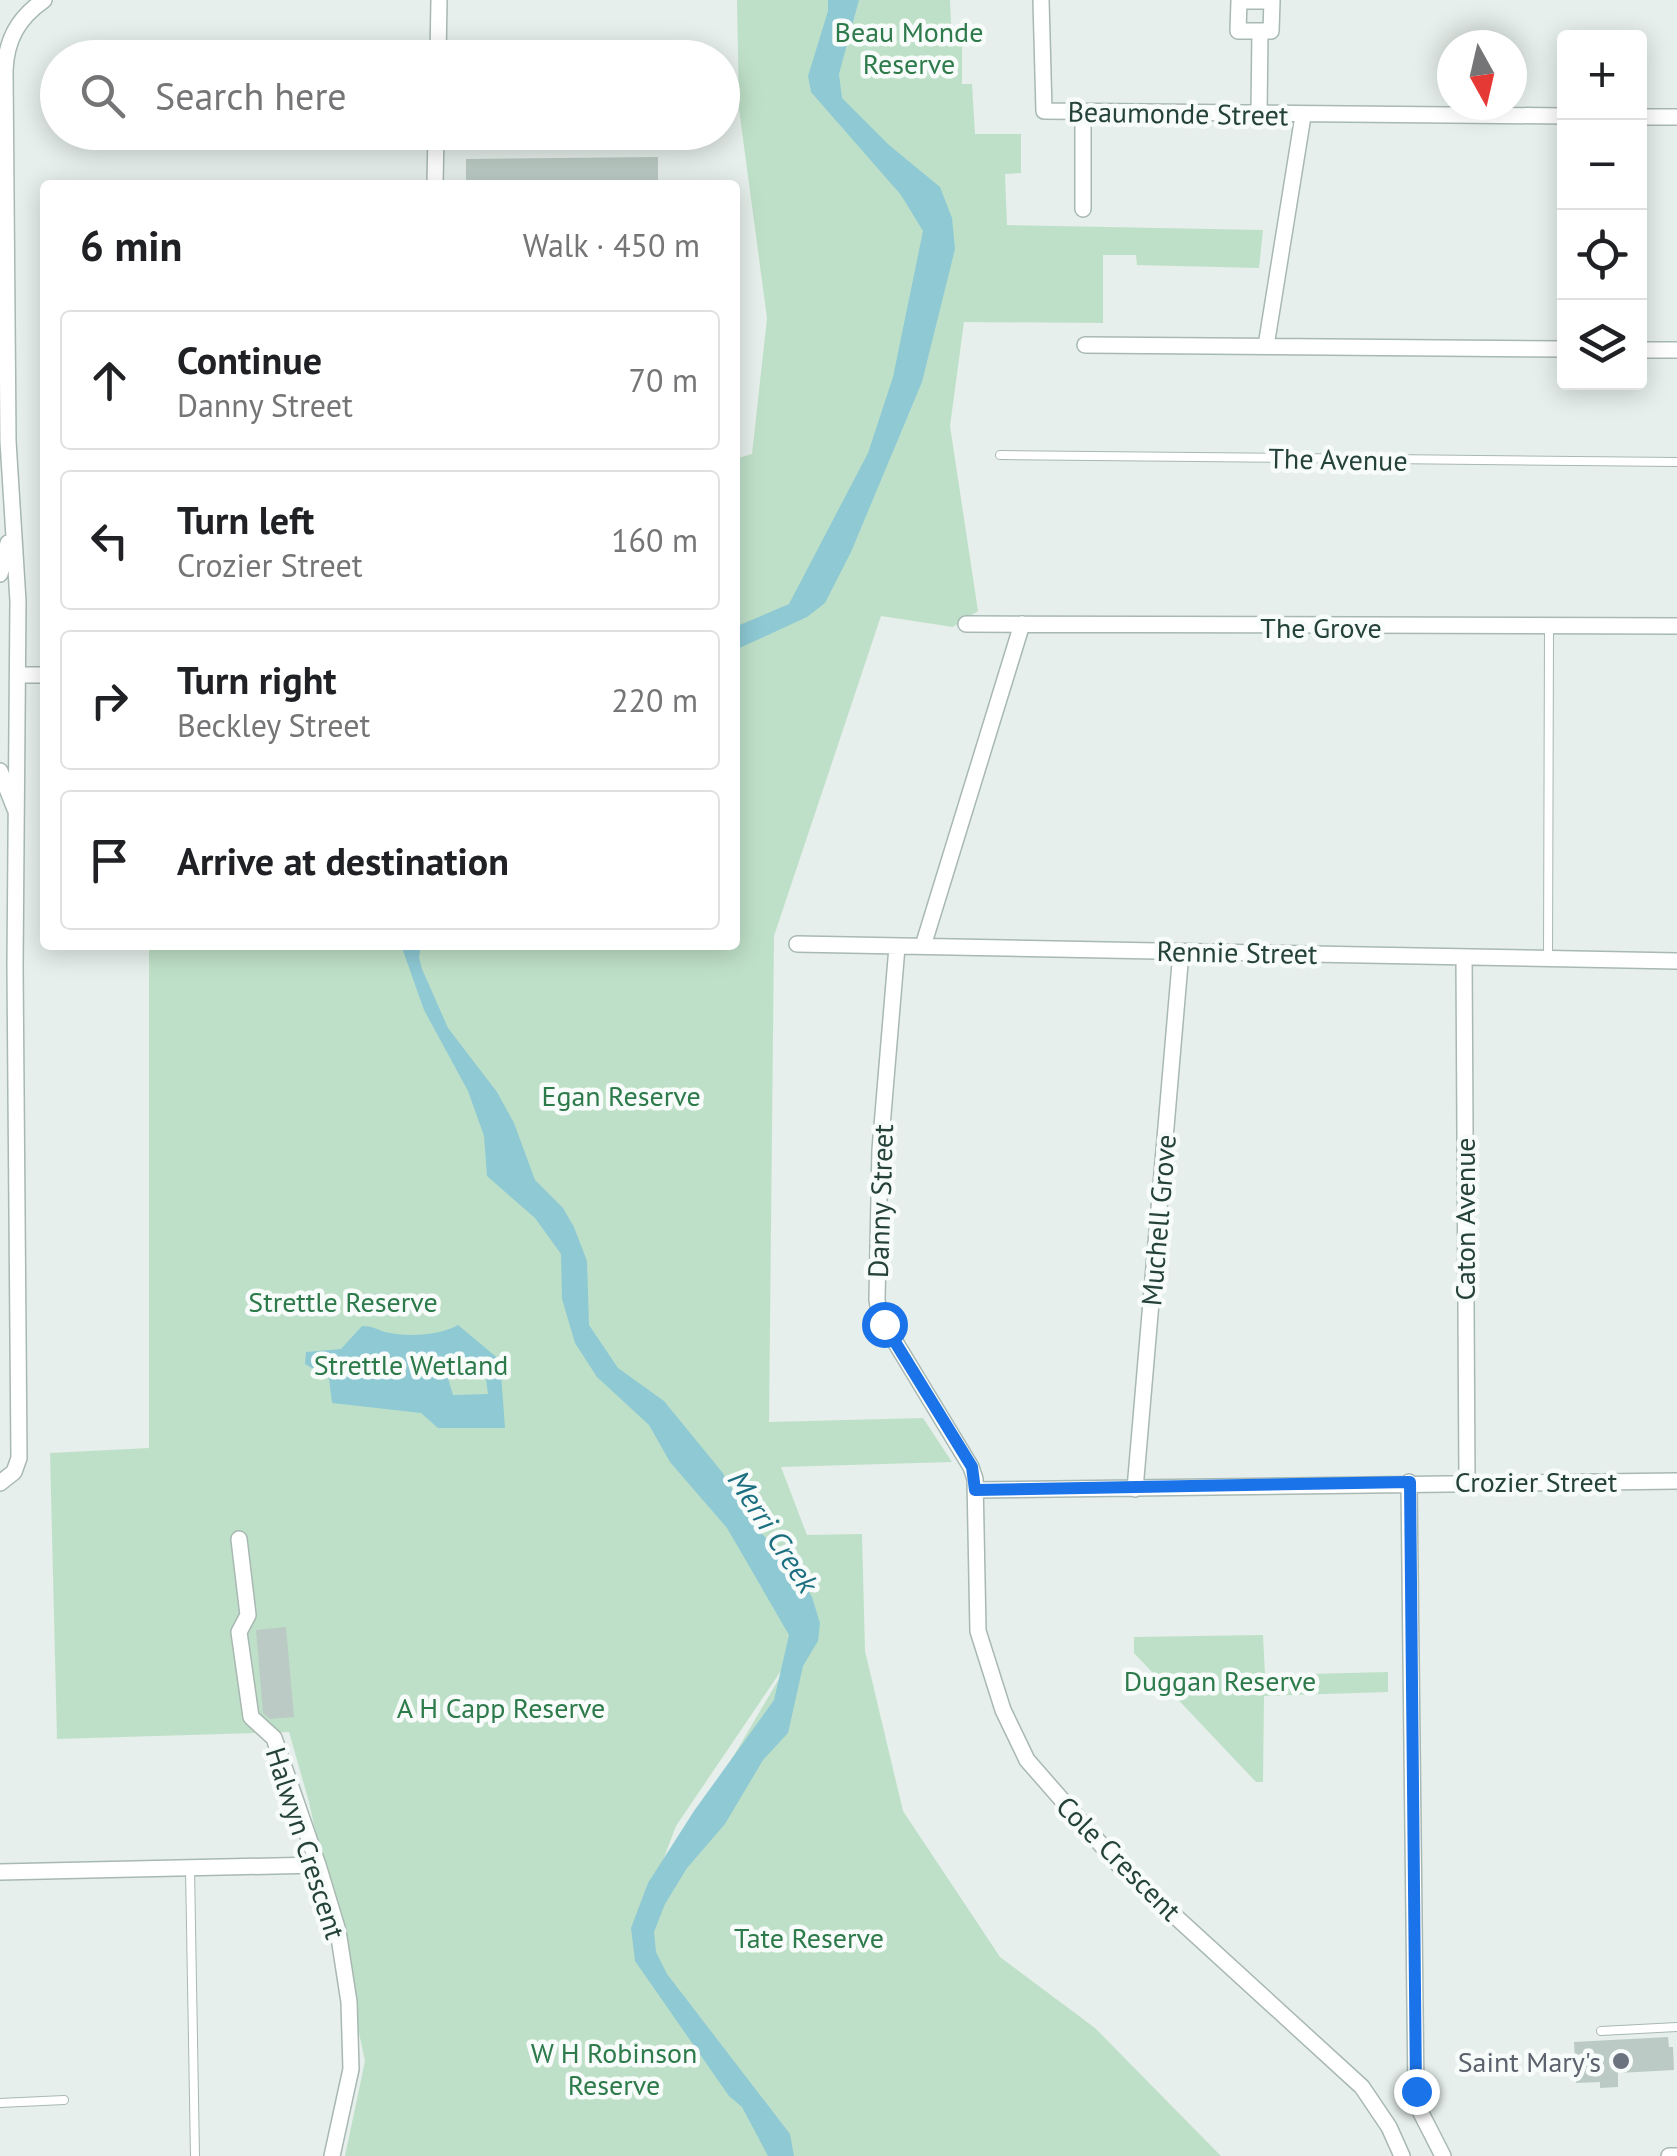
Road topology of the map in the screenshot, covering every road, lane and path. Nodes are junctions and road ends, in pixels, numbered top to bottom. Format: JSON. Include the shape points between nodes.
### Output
{"nodes":[{"id":1,"x":44,"y":0,"type":"edge"},
{"id":2,"x":439,"y":0,"type":"edge"},
{"id":3,"x":1041,"y":0,"type":"edge"},
{"id":4,"x":1260,"y":31,"type":"dead end"},
{"id":5,"x":438,"y":40,"type":"edge"},
{"id":6,"x":1083,"y":111,"type":"junction"},
{"id":7,"x":1259,"y":114,"type":"junction"},
{"id":8,"x":1303,"y":116,"type":"junction"},
{"id":9,"x":1557,"y":116,"type":"edge"},
{"id":10,"x":1647,"y":116,"type":"edge"},
{"id":11,"x":1677,"y":116,"type":"edge"},
{"id":12,"x":436,"y":150,"type":"edge"},
{"id":13,"x":435,"y":180,"type":"edge"},
{"id":14,"x":1083,"y":209,"type":"dead end"},
{"id":15,"x":3,"y":224,"type":"edge"},
{"id":16,"x":1085,"y":345,"type":"dead end"},
{"id":17,"x":1266,"y":346,"type":"junction"},
{"id":18,"x":1557,"y":349,"type":"edge"},
{"id":19,"x":1647,"y":350,"type":"edge"},
{"id":20,"x":1677,"y":350,"type":"edge"},
{"id":21,"x":1000,"y":456,"type":"dead end"},
{"id":22,"x":1677,"y":462,"type":"edge"},
{"id":23,"x":12,"y":529,"type":"junction"},
{"id":24,"x":0,"y":574,"type":"edge"},
{"id":25,"x":966,"y":624,"type":"dead end"},
{"id":26,"x":1022,"y":624,"type":"junction"},
{"id":27,"x":1677,"y":626,"type":"edge"},
{"id":28,"x":1549,"y":628,"type":"junction"},
{"id":29,"x":19,"y":675,"type":"junction"},
{"id":30,"x":40,"y":675,"type":"edge"},
{"id":31,"x":0,"y":771,"type":"edge"},
{"id":32,"x":18,"y":817,"type":"junction"},
{"id":33,"x":7,"y":943,"type":"edge"},
{"id":34,"x":796,"y":944,"type":"dead end"},
{"id":35,"x":897,"y":946,"type":"junction"},
{"id":36,"x":923,"y":946,"type":"junction"},
{"id":37,"x":1181,"y":952,"type":"junction"},
{"id":38,"x":1464,"y":958,"type":"junction"},
{"id":39,"x":1548,"y":959,"type":"junction"},
{"id":40,"x":1677,"y":961,"type":"edge"},
{"id":41,"x":7,"y":1222,"type":"edge"},
{"id":42,"x":1467,"y":1481,"type":"junction"},
{"id":43,"x":1677,"y":1481,"type":"edge"},
{"id":44,"x":3,"y":1482,"type":"edge"},
{"id":45,"x":1410,"y":1482,"type":"junction"},
{"id":46,"x":1134,"y":1488,"type":"junction"},
{"id":47,"x":975,"y":1490,"type":"junction"},
{"id":48,"x":239,"y":1540,"type":"dead end"},
{"id":49,"x":318,"y":1865,"type":"junction"},
{"id":50,"x":190,"y":1868,"type":"junction"},
{"id":51,"x":0,"y":1872,"type":"edge"},
{"id":52,"x":1677,"y":2028,"type":"edge"},
{"id":53,"x":1601,"y":2031,"type":"dead end"},
{"id":54,"x":64,"y":2100,"type":"dead end"},
{"id":55,"x":0,"y":2103,"type":"edge"},
{"id":56,"x":195,"y":2156,"type":"edge"},
{"id":57,"x":332,"y":2156,"type":"edge"},
{"id":58,"x":1402,"y":2156,"type":"edge"},
{"id":59,"x":1443,"y":2156,"type":"edge"},
{"id":60,"x":1669,"y":2156,"type":"edge"},
{"id":61,"x":1677,"y":2156,"type":"edge"}],
"edges":[{"from":1,"to":15,"type":"street","via":[[17,25],[6,54]]},
{"from":2,"to":5,"type":"street"},
{"from":3,"to":6,"type":"street","name":"Beaumonde Street","via":[[1044,111]]},
{"from":4,"to":7,"type":"street"},
{"from":6,"to":7,"type":"street","name":"Beaumonde Street"},
{"from":6,"to":14,"type":"street"},
{"from":7,"to":8,"type":"street","name":"Beaumonde Street"},
{"from":8,"to":9,"type":"street","name":"Beaumonde Street"},
{"from":8,"to":17,"type":"street"},
{"from":10,"to":11,"type":"street"},
{"from":12,"to":13,"type":"street"},
{"from":15,"to":23,"type":"street"},
{"from":16,"to":17,"type":"street"},
{"from":17,"to":18,"type":"street"},
{"from":19,"to":20,"type":"street"},
{"from":21,"to":22,"type":"lane","name":"The Avenue"},
{"from":23,"to":24,"type":"street"},
{"from":23,"to":29,"type":"street"},
{"from":25,"to":26,"type":"street","name":"The Grove"},
{"from":26,"to":28,"type":"street","name":"The Grove"},
{"from":26,"to":36,"type":"street"},
{"from":27,"to":28,"type":"street","name":"The Grove"},
{"from":28,"to":39,"type":"lane"},
{"from":29,"to":30,"type":"street"},
{"from":29,"to":32,"type":"street"},
{"from":31,"to":32,"type":"street"},
{"from":32,"to":33,"type":"street"},
{"from":33,"to":41,"type":"street"},
{"from":34,"to":35,"type":"street","name":"Rennie Street"},
{"from":35,"to":36,"type":"street","name":"Rennie Street"},
{"from":35,"to":47,"type":"street","name":"Danny Street","via":[[880,1150],[877,1300],[880,1317],[972,1467]]},
{"from":36,"to":37,"type":"street","name":"Rennie Street"},
{"from":37,"to":38,"type":"street","name":"Rennie Street"},
{"from":37,"to":46,"type":"street","name":"Muchell Grove"},
{"from":38,"to":39,"type":"street","name":"Rennie Street"},
{"from":38,"to":42,"type":"street","name":"Caton Avenue"},
{"from":39,"to":40,"type":"street","name":"Rennie Street"},
{"from":41,"to":44,"type":"street","via":[[19,1458]]},
{"from":42,"to":43,"type":"street","name":"Crozier Street"},
{"from":42,"to":45,"type":"street","name":"Crozier Street"},
{"from":45,"to":46,"type":"street","name":"Crozier Street"},
{"from":45,"to":59,"type":"street","via":[[1416,2095]]},
{"from":46,"to":47,"type":"street","name":"Crozier Street"},
{"from":47,"to":58,"type":"street","name":"Cole Crescent","via":[[978,1630],[1027,1760],[1118,1864],[1362,2087]]},
{"from":48,"to":49,"type":"street","name":"Halwyn Crescent","via":[[248,1615],[239,1632],[251,1717],[274,1738]]},
{"from":49,"to":50,"type":"street"},
{"from":49,"to":57,"type":"street","name":"Halwyn Crescent","via":[[338,1932],[348,2002],[351,2070]]},
{"from":50,"to":51,"type":"street"},
{"from":50,"to":56,"type":"lane"},
{"from":52,"to":53,"type":"lane"},
{"from":54,"to":55,"type":"lane"},
{"from":60,"to":61,"type":"street"}]}
